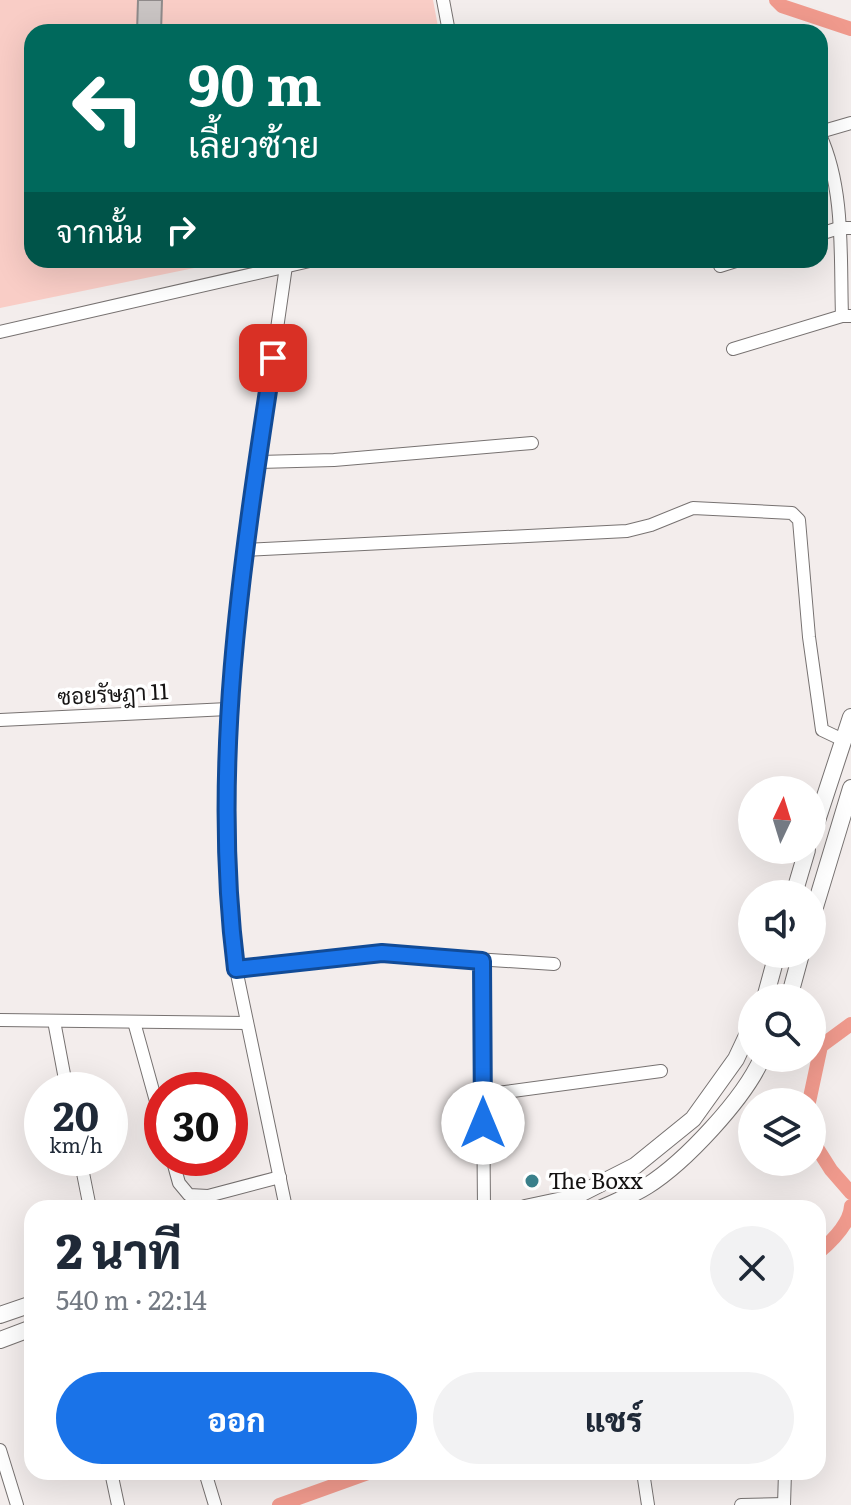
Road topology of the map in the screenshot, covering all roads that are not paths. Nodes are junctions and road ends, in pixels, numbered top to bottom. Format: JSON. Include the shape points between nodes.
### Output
{"nodes":[{"id":1,"x":443,"y":0,"type":"edge"},
{"id":2,"x":448,"y":24,"type":"edge"},
{"id":3,"x":851,"y":123,"type":"edge"},
{"id":4,"x":828,"y":131,"type":"edge"},
{"id":5,"x":828,"y":153,"type":"edge"},
{"id":6,"x":845,"y":228,"type":"edge"},
{"id":7,"x":277,"y":268,"type":"edge"},
{"id":8,"x":286,"y":268,"type":"edge"},
{"id":9,"x":846,"y":316,"type":"edge"},
{"id":10,"x":0,"y":332,"type":"edge"},
{"id":11,"x":733,"y":349,"type":"dead end"},
{"id":12,"x":532,"y":443,"type":"dead end"},
{"id":13,"x":259,"y":462,"type":"junction"},
{"id":14,"x":245,"y":550,"type":"junction"},
{"id":15,"x":228,"y":709,"type":"junction"},
{"id":16,"x":851,"y":717,"type":"edge"},
{"id":17,"x":0,"y":720,"type":"edge"},
{"id":18,"x":843,"y":740,"type":"junction"},
{"id":19,"x":851,"y":788,"type":"edge"},
{"id":20,"x":826,"y":793,"type":"edge"},
{"id":21,"x":823,"y":880,"type":"edge"},
{"id":22,"x":482,"y":961,"type":"junction"},
{"id":23,"x":554,"y":964,"type":"dead end"},
{"id":24,"x":236,"y":969,"type":"junction"},
{"id":25,"x":0,"y":1020,"type":"edge"},
{"id":26,"x":54,"y":1021,"type":"junction"},
{"id":27,"x":134,"y":1022,"type":"junction"},
{"id":28,"x":247,"y":1023,"type":"junction"},
{"id":29,"x":738,"y":1055,"type":"edge"},
{"id":30,"x":661,"y":1071,"type":"dead end"},
{"id":31,"x":64,"y":1072,"type":"edge"},
{"id":32,"x":148,"y":1072,"type":"edge"},
{"id":33,"x":756,"y":1072,"type":"edge"},
{"id":34,"x":483,"y":1095,"type":"junction"},
{"id":35,"x":84,"y":1176,"type":"edge"},
{"id":36,"x":177,"y":1176,"type":"edge"},
{"id":37,"x":280,"y":1177,"type":"junction"},
{"id":38,"x":88,"y":1200,"type":"edge"},
{"id":39,"x":284,"y":1200,"type":"edge"},
{"id":40,"x":484,"y":1200,"type":"edge"},
{"id":41,"x":563,"y":1200,"type":"edge"},
{"id":42,"x":619,"y":1200,"type":"edge"},
{"id":43,"x":24,"y":1307,"type":"edge"},
{"id":44,"x":0,"y":1315,"type":"edge"},
{"id":45,"x":24,"y":1331,"type":"edge"},
{"id":46,"x":0,"y":1340,"type":"edge"},
{"id":47,"x":0,"y":1450,"type":"edge"},
{"id":48,"x":113,"y":1480,"type":"edge"},
{"id":49,"x":207,"y":1480,"type":"edge"},
{"id":50,"x":644,"y":1480,"type":"edge"},
{"id":51,"x":785,"y":1480,"type":"edge"},
{"id":52,"x":784,"y":1504,"type":"edge"},
{"id":53,"x":17,"y":1505,"type":"edge"},
{"id":54,"x":118,"y":1505,"type":"edge"},
{"id":55,"x":215,"y":1505,"type":"edge"},
{"id":56,"x":648,"y":1505,"type":"edge"},
{"id":57,"x":741,"y":1505,"type":"edge"}],
"edges":[{"from":1,"to":2,"type":"street"},
{"from":3,"to":4,"type":"street"},
{"from":5,"to":6,"type":"street"},
{"from":6,"to":9,"type":"street"},
{"from":7,"to":10,"type":"street"},
{"from":8,"to":13,"type":"street"},
{"from":9,"to":11,"type":"street"},
{"from":12,"to":13,"type":"street"},
{"from":13,"to":14,"type":"street"},
{"from":14,"to":15,"type":"street"},
{"from":14,"to":18,"type":"street","via":[[627,531],[693,508],[792,513],[799,520],[822,730]]},
{"from":15,"to":17,"type":"street","name":"ซอยรัษฎา 11"},
{"from":15,"to":24,"type":"street","via":[[224,824]]},
{"from":16,"to":18,"type":"street"},
{"from":18,"to":20,"type":"street"},
{"from":19,"to":21,"type":"street"},
{"from":22,"to":23,"type":"street"},
{"from":22,"to":24,"type":"street","via":[[382,953]]},
{"from":22,"to":34,"type":"street"},
{"from":24,"to":28,"type":"street"},
{"from":25,"to":26,"type":"street"},
{"from":26,"to":27,"type":"street"},
{"from":26,"to":31,"type":"street"},
{"from":27,"to":28,"type":"street"},
{"from":27,"to":32,"type":"street"},
{"from":28,"to":37,"type":"street"},
{"from":29,"to":41,"type":"street","via":[[693,1119],[635,1166]]},
{"from":30,"to":34,"type":"street"},
{"from":33,"to":42,"type":"street","via":[[709,1134],[648,1186]]},
{"from":34,"to":40,"type":"street"},
{"from":35,"to":38,"type":"street"},
{"from":36,"to":37,"type":"street","via":[[189,1195],[208,1196]]},
{"from":37,"to":39,"type":"street"},
{"from":43,"to":44,"type":"street"},
{"from":45,"to":46,"type":"street"},
{"from":47,"to":53,"type":"street"},
{"from":48,"to":54,"type":"street"},
{"from":49,"to":55,"type":"street"},
{"from":50,"to":56,"type":"street"},
{"from":51,"to":52,"type":"street"},
{"from":52,"to":57,"type":"street"}]}
